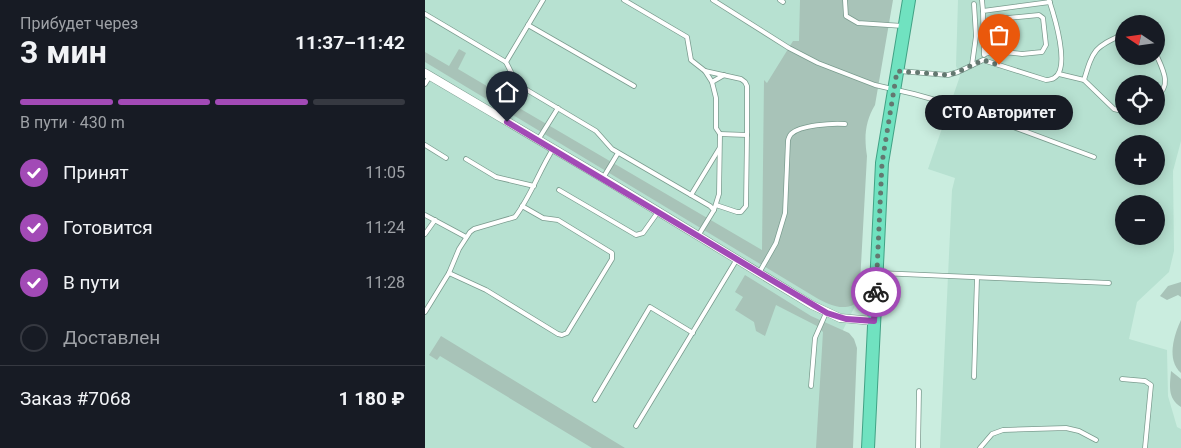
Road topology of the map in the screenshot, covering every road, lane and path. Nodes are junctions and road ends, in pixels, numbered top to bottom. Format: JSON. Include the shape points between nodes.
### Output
{"nodes":[{"id":1,"x":543,"y":0,"type":"edge"},
{"id":2,"x":624,"y":0,"type":"edge"},
{"id":3,"x":713,"y":0,"type":"edge"},
{"id":4,"x":845,"y":0,"type":"edge"},
{"id":5,"x":909,"y":0,"type":"edge"},
{"id":6,"x":982,"y":0,"type":"edge"},
{"id":7,"x":1050,"y":1,"type":"edge"},
{"id":8,"x":974,"y":4,"type":"dead end"},
{"id":9,"x":983,"y":11,"type":"junction"},
{"id":10,"x":425,"y":14,"type":"edge"},
{"id":11,"x":528,"y":25,"type":"junction"},
{"id":12,"x":905,"y":26,"type":"junction"},
{"id":13,"x":1115,"y":38,"type":"edge"},
{"id":14,"x":995,"y":51,"type":"junction"},
{"id":15,"x":985,"y":54,"type":"junction"},
{"id":16,"x":983,"y":60,"type":"junction"},
{"id":17,"x":506,"y":62,"type":"junction"},
{"id":18,"x":972,"y":65,"type":"junction"},
{"id":19,"x":705,"y":71,"type":"junction"},
{"id":20,"x":897,"y":71,"type":"junction"},
{"id":21,"x":1059,"y":74,"type":"junction"},
{"id":22,"x":428,"y":75,"type":"edge"},
{"id":23,"x":724,"y":75,"type":"junction"},
{"id":24,"x":1083,"y":80,"type":"junction"},
{"id":25,"x":712,"y":82,"type":"junction"},
{"id":26,"x":425,"y":84,"type":"edge"},
{"id":27,"x":634,"y":86,"type":"dead end"},
{"id":28,"x":894,"y":89,"type":"junction"},
{"id":29,"x":557,"y":108,"type":"junction"},
{"id":30,"x":1115,"y":109,"type":"edge"},
{"id":31,"x":845,"y":124,"type":"dead end"},
{"id":32,"x":720,"y":134,"type":"junction"},
{"id":33,"x":747,"y":134,"type":"junction"},
{"id":34,"x":538,"y":140,"type":"junction"},
{"id":35,"x":425,"y":145,"type":"edge"},
{"id":36,"x":720,"y":147,"type":"junction"},
{"id":37,"x":553,"y":149,"type":"junction"},
{"id":38,"x":618,"y":153,"type":"junction"},
{"id":39,"x":1094,"y":157,"type":"dead end"},
{"id":40,"x":446,"y":158,"type":"dead end"},
{"id":41,"x":466,"y":159,"type":"dead end"},
{"id":42,"x":603,"y":178,"type":"junction"},
{"id":43,"x":534,"y":186,"type":"junction"},
{"id":44,"x":559,"y":190,"type":"dead end"},
{"id":45,"x":691,"y":195,"type":"junction"},
{"id":46,"x":716,"y":205,"type":"junction"},
{"id":47,"x":522,"y":206,"type":"junction"},
{"id":48,"x":714,"y":210,"type":"junction"},
{"id":49,"x":658,"y":212,"type":"junction"},
{"id":50,"x":425,"y":215,"type":"edge"},
{"id":51,"x":435,"y":220,"type":"junction"},
{"id":52,"x":425,"y":234,"type":"edge"},
{"id":53,"x":698,"y":236,"type":"junction"},
{"id":54,"x":466,"y":237,"type":"junction"},
{"id":55,"x":737,"y":259,"type":"junction"},
{"id":56,"x":449,"y":273,"type":"junction"},
{"id":57,"x":759,"y":273,"type":"junction"},
{"id":58,"x":877,"y":273,"type":"junction"},
{"id":59,"x":977,"y":278,"type":"junction"},
{"id":60,"x":1109,"y":283,"type":"dead end"},
{"id":61,"x":425,"y":312,"type":"edge"},
{"id":62,"x":827,"y":313,"type":"junction"},
{"id":63,"x":874,"y":321,"type":"junction"},
{"id":64,"x":693,"y":332,"type":"junction"},
{"id":65,"x":974,"y":377,"type":"dead end"},
{"id":66,"x":1122,"y":379,"type":"dead end"},
{"id":67,"x":811,"y":386,"type":"dead end"},
{"id":68,"x":919,"y":391,"type":"dead end"},
{"id":69,"x":595,"y":400,"type":"dead end"},
{"id":70,"x":636,"y":426,"type":"dead end"},
{"id":71,"x":1096,"y":440,"type":"dead end"},
{"id":72,"x":868,"y":448,"type":"edge"},
{"id":73,"x":917,"y":448,"type":"edge"},
{"id":74,"x":980,"y":448,"type":"edge"},
{"id":75,"x":1145,"y":448,"type":"edge"}],
"edges":[{"from":1,"to":11,"type":"lane"},
{"from":2,"to":19,"type":"lane","via":[[687,37],[691,60]]},
{"from":3,"to":28,"type":"lane","via":[[805,57],[871,84]]},
{"from":4,"to":12,"type":"lane","via":[[846,16],[858,24]]},
{"from":5,"to":12,"type":"highway"},
{"from":6,"to":9,"type":"lane"},
{"from":7,"to":9,"type":"lane"},
{"from":7,"to":21,"type":"lane","via":[[1062,53]]},
{"from":8,"to":18,"type":"lane"},
{"from":9,"to":15,"type":"lane"},
{"from":10,"to":17,"type":"lane"},
{"from":11,"to":17,"type":"lane"},
{"from":11,"to":27,"type":"lane"},
{"from":12,"to":20,"type":"highway"},
{"from":13,"to":24,"type":"lane","via":[[1095,51]]},
{"from":14,"to":14,"type":"lane","via":[[1042,52],[1046,45],[1043,18],[1039,15],[997,19],[993,26]]},
{"from":14,"to":15,"type":"lane"},
{"from":15,"to":16,"type":"lane"},
{"from":16,"to":18,"type":"lane"},
{"from":16,"to":21,"type":"lane","via":[[1046,80]]},
{"from":17,"to":29,"type":"lane","via":[[517,84]]},
{"from":18,"to":20,"type":"lane","via":[[948,75]]},
{"from":19,"to":23,"type":"lane"},
{"from":19,"to":25,"type":"lane"},
{"from":20,"to":28,"type":"highway"},
{"from":21,"to":24,"type":"lane"},
{"from":22,"to":26,"type":"lane"},
{"from":22,"to":34,"type":"street"},
{"from":23,"to":25,"type":"lane"},
{"from":23,"to":33,"type":"lane","via":[[741,79],[747,86]]},
{"from":24,"to":30,"type":"lane"},
{"from":25,"to":32,"type":"lane"},
{"from":28,"to":39,"type":"lane","via":[[957,106]]},
{"from":28,"to":58,"type":"highway","via":[[882,163]]},
{"from":29,"to":34,"type":"lane"},
{"from":29,"to":38,"type":"lane","via":[[596,131]]},
{"from":31,"to":57,"type":"lane","via":[[825,123],[790,134],[787,141],[785,213],[774,248]]},
{"from":32,"to":33,"type":"lane"},
{"from":32,"to":36,"type":"lane"},
{"from":33,"to":46,"type":"lane","via":[[746,206],[737,212]]},
{"from":34,"to":37,"type":"street"},
{"from":35,"to":40,"type":"lane"},
{"from":36,"to":45,"type":"lane"},
{"from":36,"to":46,"type":"lane"},
{"from":37,"to":42,"type":"street"},
{"from":37,"to":43,"type":"lane"},
{"from":38,"to":42,"type":"lane"},
{"from":38,"to":45,"type":"lane"},
{"from":41,"to":43,"type":"lane","via":[[496,177]]},
{"from":42,"to":49,"type":"street"},
{"from":43,"to":47,"type":"lane"},
{"from":44,"to":49,"type":"lane","via":[[636,234],[643,233]]},
{"from":45,"to":48,"type":"lane"},
{"from":46,"to":48,"type":"lane"},
{"from":47,"to":54,"type":"lane","via":[[512,218],[474,229]]},
{"from":47,"to":56,"type":"lane","via":[[537,216],[558,220],[612,253],[612,259],[567,333],[559,334],[486,290]]},
{"from":48,"to":53,"type":"lane"},
{"from":49,"to":53,"type":"street"},
{"from":50,"to":51,"type":"lane"},
{"from":51,"to":52,"type":"lane"},
{"from":51,"to":54,"type":"lane"},
{"from":53,"to":55,"type":"street"},
{"from":54,"to":56,"type":"lane"},
{"from":55,"to":57,"type":"street"},
{"from":55,"to":64,"type":"lane"},
{"from":56,"to":61,"type":"lane"},
{"from":57,"to":62,"type":"street"},
{"from":58,"to":59,"type":"lane"},
{"from":58,"to":63,"type":"highway"},
{"from":59,"to":60,"type":"lane"},
{"from":59,"to":65,"type":"lane"},
{"from":62,"to":63,"type":"street","via":[[846,319]]},
{"from":62,"to":67,"type":"lane","via":[[815,338]]},
{"from":63,"to":72,"type":"highway"},
{"from":64,"to":69,"type":"lane","via":[[650,307]]},
{"from":64,"to":70,"type":"lane"},
{"from":66,"to":75,"type":"lane","via":[[1145,381],[1151,385]]},
{"from":68,"to":73,"type":"lane"},
{"from":71,"to":74,"type":"lane","via":[[1066,428],[1003,430],[995,432]]}]}
